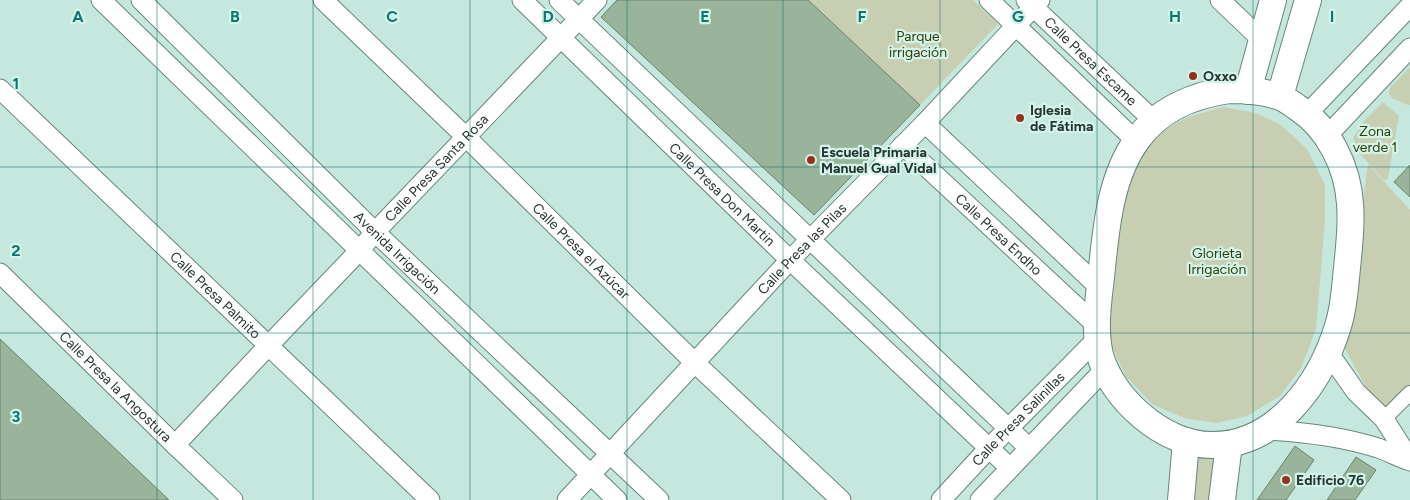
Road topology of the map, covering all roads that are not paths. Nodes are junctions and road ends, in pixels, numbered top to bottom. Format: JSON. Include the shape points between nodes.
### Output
{"nodes":[{"id":1,"x":101,"y":0,"type":"edge"},
{"id":2,"x":141,"y":0,"type":"edge"},
{"id":3,"x":322,"y":0,"type":"edge"},
{"id":4,"x":522,"y":0,"type":"edge"},
{"id":5,"x":559,"y":0,"type":"edge"},
{"id":6,"x":597,"y":0,"type":"edge"},
{"id":7,"x":990,"y":0,"type":"edge"},
{"id":8,"x":1220,"y":0,"type":"edge"},
{"id":9,"x":1308,"y":0,"type":"edge"},
{"id":10,"x":1033,"y":2,"type":"edge"},
{"id":11,"x":1267,"y":4,"type":"edge"},
{"id":12,"x":1410,"y":6,"type":"edge"},
{"id":13,"x":579,"y":19,"type":"junction"},
{"id":14,"x":1016,"y":25,"type":"junction"},
{"id":15,"x":562,"y":37,"type":"junction"},
{"id":16,"x":1262,"y":40,"type":"junction"},
{"id":17,"x":1410,"y":48,"type":"edge"},
{"id":18,"x":0,"y":89,"type":"edge"},
{"id":19,"x":1248,"y":90,"type":"junction"},
{"id":20,"x":1280,"y":96,"type":"junction"},
{"id":21,"x":1307,"y":114,"type":"junction"},
{"id":22,"x":1154,"y":121,"type":"junction"},
{"id":23,"x":925,"y":123,"type":"junction"},
{"id":24,"x":1327,"y":136,"type":"junction"},
{"id":25,"x":466,"y":137,"type":"junction"},
{"id":26,"x":1136,"y":141,"type":"junction"},
{"id":27,"x":903,"y":145,"type":"junction"},
{"id":28,"x":375,"y":232,"type":"junction"},
{"id":29,"x":810,"y":240,"type":"junction"},
{"id":30,"x":359,"y":251,"type":"junction"},
{"id":31,"x":790,"y":260,"type":"junction"},
{"id":32,"x":0,"y":273,"type":"edge"},
{"id":33,"x":1099,"y":287,"type":"junction"},
{"id":34,"x":1097,"y":332,"type":"junction"},
{"id":35,"x":269,"y":345,"type":"junction"},
{"id":36,"x":1328,"y":352,"type":"junction"},
{"id":37,"x":694,"y":362,"type":"junction"},
{"id":38,"x":1105,"y":370,"type":"junction"},
{"id":39,"x":1410,"y":393,"type":"edge"},
{"id":40,"x":1384,"y":419,"type":"junction"},
{"id":41,"x":1009,"y":429,"type":"junction"},
{"id":42,"x":1267,"y":430,"type":"junction"},
{"id":43,"x":1186,"y":441,"type":"junction"},
{"id":44,"x":1229,"y":444,"type":"junction"},
{"id":45,"x":175,"y":446,"type":"junction"},
{"id":46,"x":990,"y":447,"type":"junction"},
{"id":47,"x":1029,"y":448,"type":"junction"},
{"id":48,"x":609,"y":454,"type":"junction"},
{"id":49,"x":1410,"y":461,"type":"edge"},
{"id":50,"x":1010,"y":468,"type":"junction"},
{"id":51,"x":591,"y":475,"type":"junction"},
{"id":52,"x":233,"y":500,"type":"edge"},
{"id":53,"x":430,"y":500,"type":"edge"},
{"id":54,"x":567,"y":500,"type":"edge"},
{"id":55,"x":617,"y":500,"type":"edge"},
{"id":56,"x":659,"y":500,"type":"edge"},
{"id":57,"x":842,"y":500,"type":"edge"},
{"id":58,"x":941,"y":500,"type":"edge"},
{"id":59,"x":980,"y":500,"type":"edge"},
{"id":60,"x":1181,"y":500,"type":"edge"},
{"id":61,"x":1222,"y":500,"type":"edge"}],
"edges":[{"from":1,"to":30,"type":"street","name":"Avenida Irrigación"},
{"from":2,"to":28,"type":"street","name":"Avenida Irrigación"},
{"from":3,"to":25,"type":"street","name":"Calle Presa el Azúcar"},
{"from":4,"to":15,"type":"street","name":"Calle Presa Don Martin"},
{"from":5,"to":13,"type":"street","name":"Calle Presa Don Martin"},
{"from":6,"to":13,"type":"street","name":"Calle Presa Santa Rosa"},
{"from":7,"to":14,"type":"street","name":"Calle Presa Escame"},
{"from":8,"to":16,"type":"street"},
{"from":9,"to":20,"type":"main road"},
{"from":10,"to":14,"type":"street","name":"Calle Presa las Pilas"},
{"from":10,"to":22,"type":"street","name":"Calle Presa Escame"},
{"from":11,"to":16,"type":"main road"},
{"from":12,"to":21,"type":"street"},
{"from":13,"to":15,"type":"street","name":"Calle Presa Santa Rosa"},
{"from":13,"to":29,"type":"street","name":"Calle Presa Don Martin"},
{"from":14,"to":23,"type":"street","name":"Calle Presa las Pilas"},
{"from":14,"to":26,"type":"street","name":"Calle Presa Escame"},
{"from":15,"to":25,"type":"street","name":"Calle Presa Santa Rosa"},
{"from":15,"to":31,"type":"street","name":"Calle Presa Don Martin"},
{"from":16,"to":19,"type":"main road"},
{"from":17,"to":24,"type":"street"},
{"from":18,"to":35,"type":"street","name":"Calle Presa Palmito"},
{"from":19,"to":20,"type":"main road"},
{"from":19,"to":22,"type":"main road","via":[[1214,92],[1192,99]]},
{"from":20,"to":21,"type":"main road"},
{"from":21,"to":24,"type":"main road"},
{"from":22,"to":26,"type":"main road"},
{"from":23,"to":27,"type":"street","name":"Calle Presa las Pilas"},
{"from":23,"to":33,"type":"street"},
{"from":24,"to":36,"type":"main road","via":[[1344,173],[1351,220],[1339,325]]},
{"from":25,"to":28,"type":"street","name":"Calle Presa Santa Rosa"},
{"from":25,"to":37,"type":"street","name":"Calle Presa el Azúcar"},
{"from":26,"to":33,"type":"main road","via":[[1113,196]]},
{"from":27,"to":29,"type":"street","name":"Calle Presa las Pilas"},
{"from":27,"to":34,"type":"street","name":"Calle Presa Endho"},
{"from":28,"to":30,"type":"street","name":"Calle Presa Santa Rosa"},
{"from":28,"to":48,"type":"street","name":"Avenida Irrigación"},
{"from":29,"to":31,"type":"street","name":"Calle Presa las Pilas"},
{"from":29,"to":41,"type":"street","name":"Calle Presa Don Martin"},
{"from":30,"to":35,"type":"street","name":"Calle Presa Santa Rosa"},
{"from":30,"to":51,"type":"street","name":"Avenida Irrigación"},
{"from":31,"to":37,"type":"street","name":"Calle Presa las Pilas"},
{"from":31,"to":46,"type":"street","name":"Calle Presa Don Martin"},
{"from":32,"to":45,"type":"street","name":"Calle Presa la Angostura"},
{"from":33,"to":34,"type":"main road"},
{"from":34,"to":38,"type":"main road"},
{"from":34,"to":41,"type":"street","name":"Calle Presa Salinillas"},
{"from":35,"to":45,"type":"street","name":"Calle Presa Santa Rosa"},
{"from":35,"to":53,"type":"street","name":"Calle Presa Palmito"},
{"from":36,"to":40,"type":"street","via":[[1356,392]]},
{"from":36,"to":42,"type":"main road","via":[[1305,393]]},
{"from":37,"to":48,"type":"street","name":"Calle Presa las Pilas"},
{"from":37,"to":57,"type":"street","name":"Calle Presa el Azúcar"},
{"from":38,"to":43,"type":"main road","via":[[1140,414],[1155,426]]},
{"from":38,"to":47,"type":"street","name":"Calle Presa Salinillas"},
{"from":39,"to":40,"type":"street"},
{"from":40,"to":49,"type":"street"},
{"from":41,"to":46,"type":"street","name":"Calle Presa Salinillas"},
{"from":41,"to":47,"type":"street","name":"Calle Presa Don Martin"},
{"from":42,"to":44,"type":"main road"},
{"from":42,"to":49,"type":"street","via":[[1337,437],[1379,448]]},
{"from":43,"to":44,"type":"main road"},
{"from":43,"to":60,"type":"main road"},
{"from":44,"to":61,"type":"main road"},
{"from":45,"to":52,"type":"street","name":"Calle Presa la Angostura"},
{"from":46,"to":50,"type":"street","name":"Calle Presa Don Martin"},
{"from":46,"to":58,"type":"street","name":"Calle Presa Salinillas"},
{"from":47,"to":50,"type":"street","name":"Calle Presa Salinillas"},
{"from":48,"to":51,"type":"street","name":"Calle Presa las Pilas"},
{"from":48,"to":56,"type":"street","name":"Avenida Irrigación"},
{"from":50,"to":59,"type":"street","name":"Calle Presa Salinillas"},
{"from":51,"to":54,"type":"street","name":"Calle Presa las Pilas"},
{"from":51,"to":55,"type":"street","name":"Avenida Irrigación"}]}
